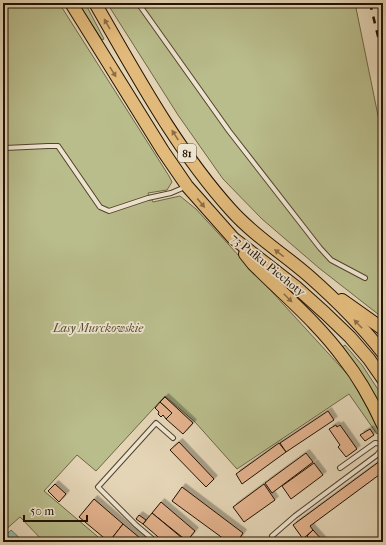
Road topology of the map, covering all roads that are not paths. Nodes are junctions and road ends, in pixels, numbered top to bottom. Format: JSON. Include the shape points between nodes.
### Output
{"nodes":[{"id":1,"x":71,"y":3,"type":"edge"},
{"id":2,"x":95,"y":3,"type":"edge"},
{"id":3,"x":138,"y":3,"type":"edge"},
{"id":4,"x":3,"y":149,"type":"edge"},
{"id":5,"x":187,"y":186,"type":"junction"},
{"id":6,"x":233,"y":238,"type":"junction"},
{"id":7,"x":310,"y":277,"type":"junction"},
{"id":8,"x":366,"y":278,"type":"dead end"},
{"id":9,"x":383,"y":329,"type":"edge"},
{"id":10,"x":383,"y":353,"type":"edge"},
{"id":11,"x":383,"y":379,"type":"edge"},
{"id":12,"x":383,"y":425,"type":"edge"},
{"id":13,"x":173,"y":438,"type":"dead end"},
{"id":14,"x":383,"y":444,"type":"edge"},
{"id":15,"x":340,"y":468,"type":"dead end"},
{"id":16,"x":272,"y":536,"type":"dead end"},
{"id":17,"x":156,"y":542,"type":"edge"}],
"edges":[{"from":1,"to":5,"type":"main road","name":"73 Pułku Piechoty","number":"81","one_way":true},
{"from":7,"to":2,"type":"main road","name":"73 Pułku Piechoty","number":"81","one_way":true,"via":[[263,240],[232,211],[209,184],[162,116]]},
{"from":3,"to":8,"type":"lane","via":[[229,131],[320,248],[331,260]]},
{"from":4,"to":5,"type":"lane","via":[[58,146],[100,206],[109,211],[148,198],[171,194]]},
{"from":5,"to":6,"type":"main road","name":"73 Pułku Piechoty","number":"81","one_way":true},
{"from":6,"to":11,"type":"main road","name":"73 Pułku Piechoty","number":"81","via":[[326,313],[355,342]]},
{"from":6,"to":12,"type":"main road","one_way":true,"via":[[253,264],[325,335],[344,358],[370,398]]},
{"from":7,"to":9,"type":"main road"},
{"from":10,"to":7,"type":"main road","name":"73 Pułku Piechoty","number":"81","one_way":true,"via":[[360,326]]},
{"from":13,"to":17,"type":"lane","via":[[156,423],[98,487]]},
{"from":14,"to":15,"type":"lane","via":[[376,443]]},
{"from":14,"to":16,"type":"lane","via":[[377,455]]}]}
